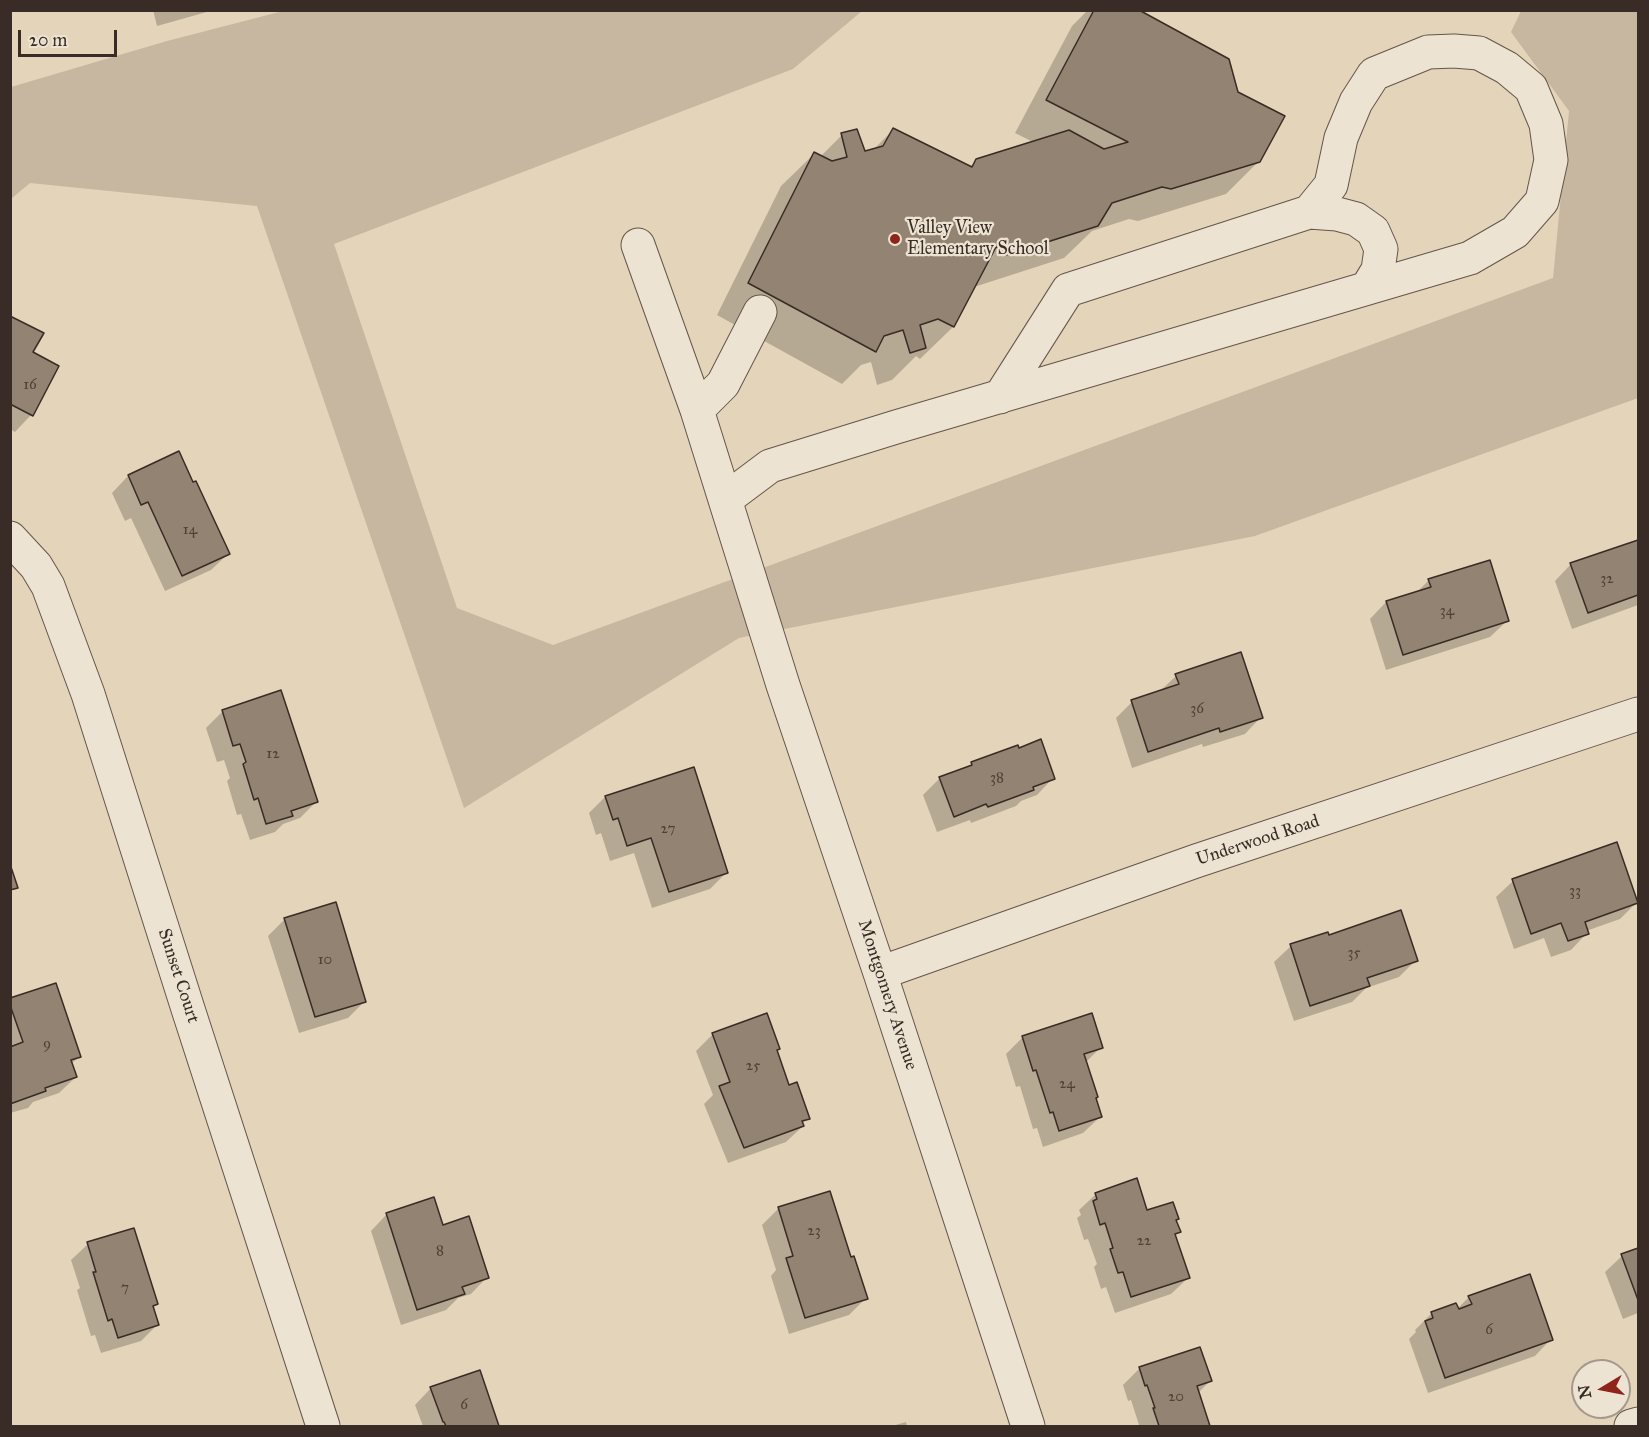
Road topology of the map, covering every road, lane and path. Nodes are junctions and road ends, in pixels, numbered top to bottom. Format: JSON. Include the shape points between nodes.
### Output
{"nodes":[{"id":1,"x":1309,"y":212,"type":"junction"},
{"id":2,"x":638,"y":244,"type":"dead end"},
{"id":3,"x":1366,"y":288,"type":"junction"},
{"id":4,"x":760,"y":312,"type":"dead end"},
{"id":5,"x":1000,"y":397,"type":"junction"},
{"id":6,"x":697,"y":410,"type":"junction"},
{"id":7,"x":726,"y":499,"type":"junction"},
{"id":8,"x":10,"y":538,"type":"edge"},
{"id":9,"x":1638,"y":714,"type":"edge"},
{"id":10,"x":880,"y":974,"type":"junction"},
{"id":11,"x":1638,"y":1424,"type":"edge"},
{"id":12,"x":323,"y":1426,"type":"edge"},
{"id":13,"x":1028,"y":1426,"type":"edge"},
{"id":14,"x":1631,"y":1426,"type":"edge"}],
"edges":[{"from":1,"to":3,"type":"street","via":[[1356,219],[1373,231],[1381,249],[1378,270]]},
{"from":1,"to":3,"type":"street","via":[[1331,185],[1341,138],[1356,102],[1374,74],[1428,52],[1479,53],[1507,68],[1531,88],[1546,124],[1551,160],[1542,201],[1515,232],[1470,258]]},
{"from":1,"to":5,"type":"street","via":[[1068,291]]},
{"from":2,"to":6,"type":"street","name":"Montgomery Avenue"},
{"from":3,"to":5,"type":"street"},
{"from":4,"to":6,"type":"street","via":[[723,384]]},
{"from":5,"to":7,"type":"street","via":[[770,466]]},
{"from":6,"to":7,"type":"street","name":"Montgomery Avenue"},
{"from":7,"to":10,"type":"street","name":"Montgomery Avenue","via":[[783,685]]},
{"from":8,"to":12,"type":"street","name":"Sunset Court","via":[[36,566],[48,586],[88,694]]},
{"from":9,"to":10,"type":"street","name":"Underwood Road","via":[[1196,861]]},
{"from":10,"to":13,"type":"street","name":"Montgomery Avenue"},
{"from":11,"to":14,"type":"street"}]}
